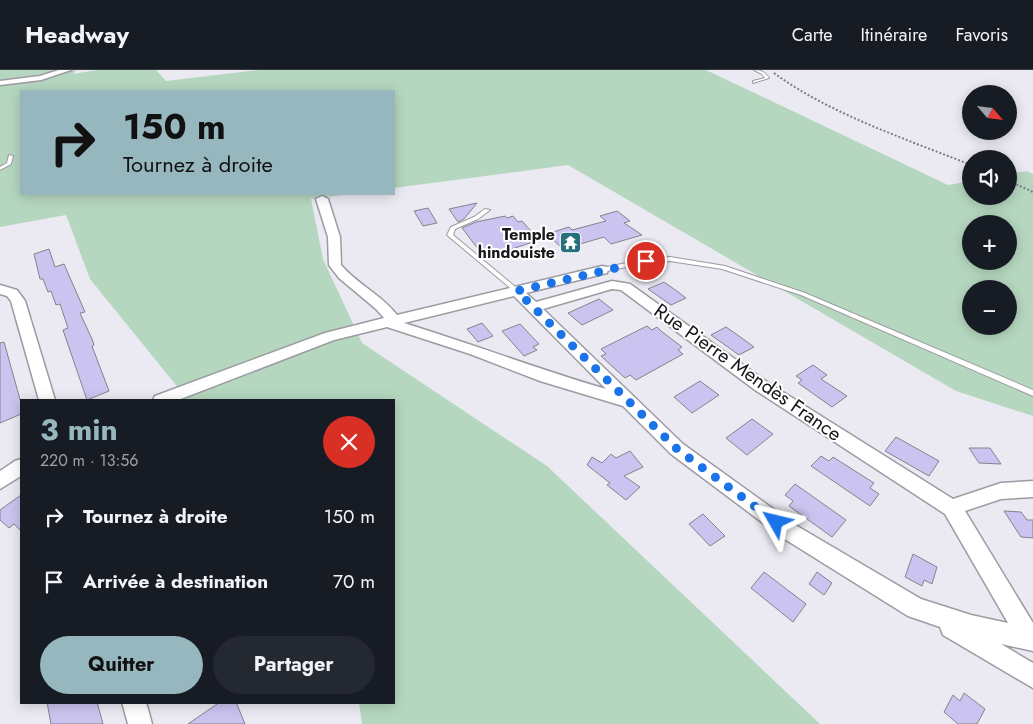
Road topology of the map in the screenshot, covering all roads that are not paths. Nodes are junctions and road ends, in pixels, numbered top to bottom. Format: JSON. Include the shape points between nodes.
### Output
{"nodes":[{"id":1,"x":67,"y":70,"type":"edge"},
{"id":2,"x":756,"y":70,"type":"edge"},
{"id":3,"x":754,"y":82,"type":"dead end"},
{"id":4,"x":0,"y":83,"type":"edge"},
{"id":5,"x":11,"y":156,"type":"dead end"},
{"id":6,"x":0,"y":168,"type":"edge"},
{"id":7,"x":322,"y":199,"type":"dead end"},
{"id":8,"x":487,"y":210,"type":"dead end"},
{"id":9,"x":602,"y":270,"type":"joint"},
{"id":10,"x":0,"y":289,"type":"edge"},
{"id":11,"x":517,"y":291,"type":"junction"},
{"id":12,"x":533,"y":307,"type":"junction"},
{"id":13,"x":390,"y":321,"type":"junction"},
{"id":14,"x":1033,"y":393,"type":"edge"},
{"id":15,"x":47,"y":399,"type":"edge"},
{"id":16,"x":164,"y":399,"type":"edge"},
{"id":17,"x":629,"y":402,"type":"junction"},
{"id":18,"x":20,"y":467,"type":"edge"},
{"id":19,"x":0,"y":481,"type":"edge"},
{"id":20,"x":1033,"y":489,"type":"edge"},
{"id":21,"x":952,"y":508,"type":"junction"},
{"id":22,"x":916,"y":608,"type":"junction"},
{"id":23,"x":1032,"y":640,"type":"edge"},
{"id":24,"x":1033,"y":676,"type":"edge"},
{"id":25,"x":135,"y":704,"type":"edge"},
{"id":26,"x":140,"y":724,"type":"edge"}],
"edges":[{"from":1,"to":4,"type":"street","via":[[41,78]]},
{"from":2,"to":3,"type":"lane","via":[[767,78]]},
{"from":5,"to":6,"type":"lane","via":[[9,164]]},
{"from":7,"to":13,"type":"street","via":[[334,232],[336,247],[332,258],[337,268],[386,308]]},
{"from":8,"to":11,"type":"lane","via":[[453,228],[450,235]]},
{"from":9,"to":11,"type":"street"},
{"from":9,"to":14,"type":"lane","via":[[670,259],[723,267],[803,294]]},
{"from":10,"to":15,"type":"street","via":[[12,293],[18,300]]},
{"from":11,"to":12,"type":"street"},
{"from":11,"to":13,"type":"street"},
{"from":12,"to":17,"type":"street"},
{"from":12,"to":21,"type":"street","name":"Rue Pierre Mendès France","via":[[612,285],[625,287],[761,386]]},
{"from":13,"to":16,"type":"street","via":[[330,336]]},
{"from":13,"to":17,"type":"street","via":[[546,377]]},
{"from":17,"to":22,"type":"street","via":[[677,449],[790,532]]},
{"from":18,"to":19,"type":"street"},
{"from":20,"to":21,"type":"street","via":[[991,492]]},
{"from":21,"to":23,"type":"street"},
{"from":22,"to":23,"type":"street","via":[[971,626]]},
{"from":22,"to":24,"type":"street"},
{"from":25,"to":26,"type":"street"}]}
